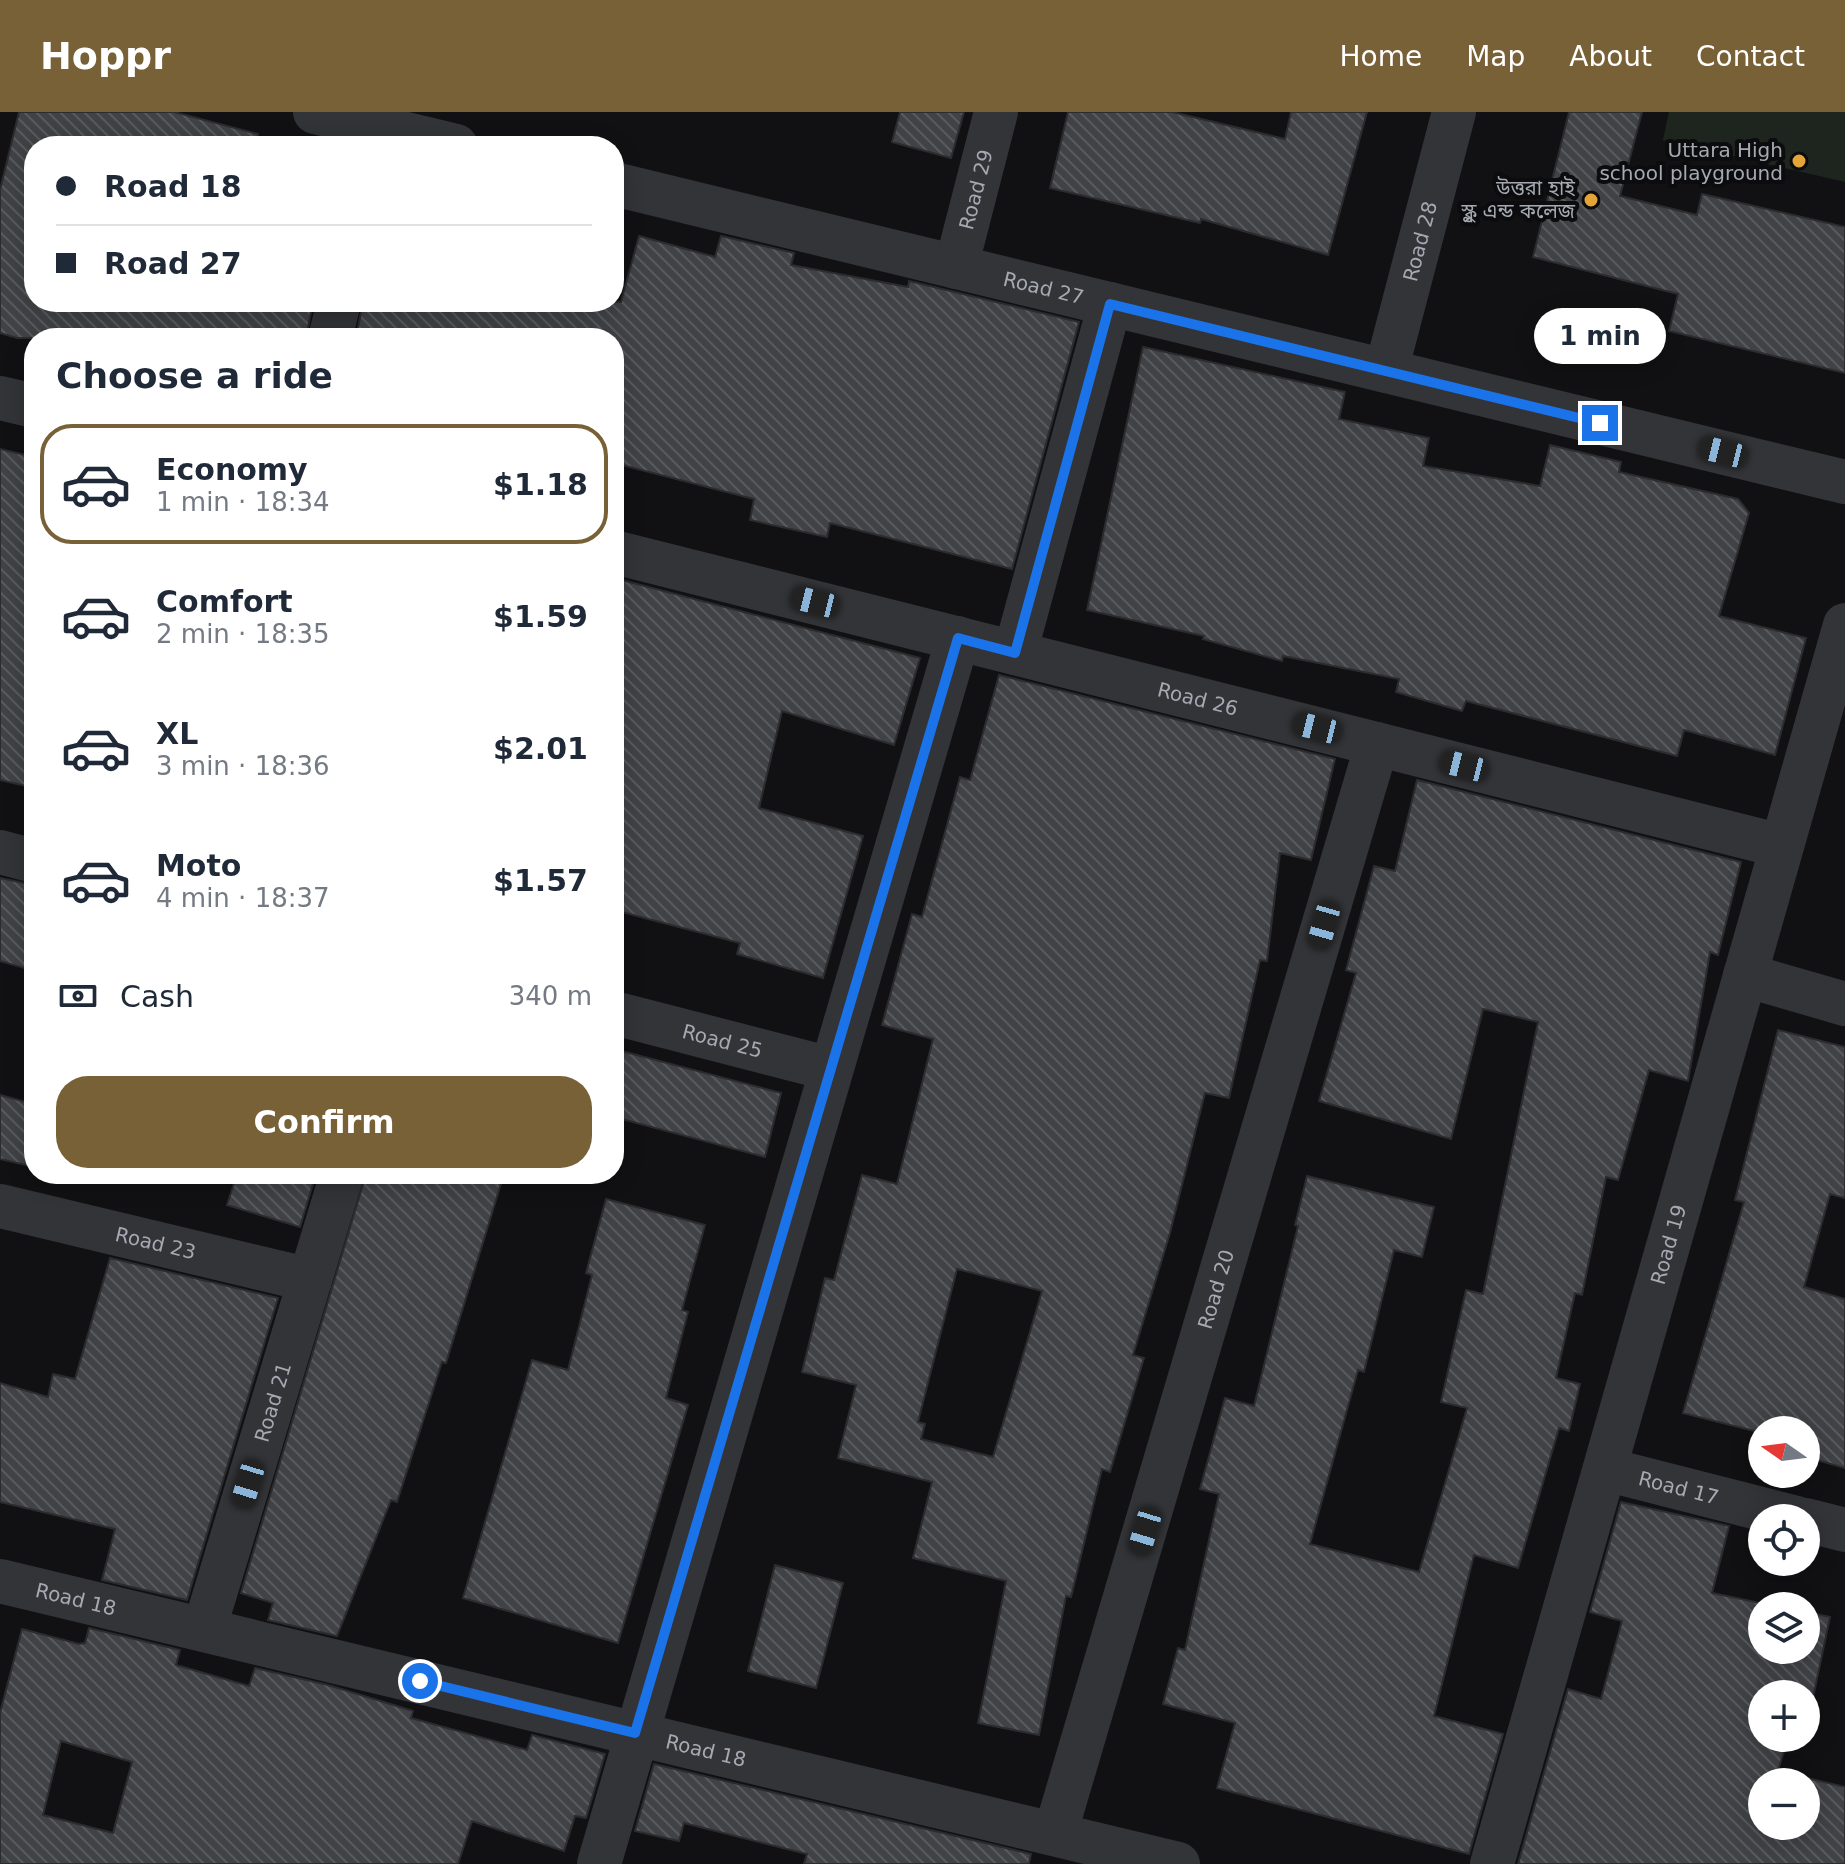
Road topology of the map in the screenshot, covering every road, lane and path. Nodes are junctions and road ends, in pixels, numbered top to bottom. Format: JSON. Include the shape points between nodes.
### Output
{"nodes":[{"id":1,"x":315,"y":112,"type":"edge"},
{"id":2,"x":996,"y":112,"type":"edge"},
{"id":3,"x":1454,"y":112,"type":"edge"},
{"id":4,"x":378,"y":136,"type":"edge"},
{"id":5,"x":624,"y":186,"type":"edge"},
{"id":6,"x":956,"y":267,"type":"junction"},
{"id":7,"x":1110,"y":304,"type":"junction"},
{"id":8,"x":1386,"y":371,"type":"junction"},
{"id":9,"x":0,"y":398,"type":"edge"},
{"id":10,"x":24,"y":404,"type":"edge"},
{"id":11,"x":1845,"y":482,"type":"edge"},
{"id":12,"x":624,"y":554,"type":"edge"},
{"id":13,"x":1845,"y":625,"type":"edge"},
{"id":14,"x":958,"y":638,"type":"junction"},
{"id":15,"x":1015,"y":653,"type":"junction"},
{"id":16,"x":1377,"y":744,"type":"junction"},
{"id":17,"x":1781,"y":846,"type":"junction"},
{"id":18,"x":0,"y":852,"type":"edge"},
{"id":19,"x":24,"y":858,"type":"edge"},
{"id":20,"x":1745,"y":975,"type":"junction"},
{"id":21,"x":1845,"y":1004,"type":"edge"},
{"id":22,"x":624,"y":1016,"type":"edge"},
{"id":23,"x":831,"y":1069,"type":"junction"},
{"id":24,"x":339,"y":1184,"type":"edge"},
{"id":25,"x":0,"y":1206,"type":"edge"},
{"id":26,"x":310,"y":1280,"type":"junction"},
{"id":27,"x":1605,"y":1469,"type":"junction"},
{"id":28,"x":1748,"y":1505,"type":"edge"},
{"id":29,"x":1820,"y":1524,"type":"edge"},
{"id":30,"x":1845,"y":1530,"type":"edge"},
{"id":31,"x":0,"y":1581,"type":"edge"},
{"id":32,"x":204,"y":1630,"type":"junction"},
{"id":33,"x":635,"y":1733,"type":"junction"},
{"id":34,"x":1055,"y":1834,"type":"junction"},
{"id":35,"x":599,"y":1864,"type":"edge"},
{"id":36,"x":1178,"y":1864,"type":"edge"},
{"id":37,"x":1492,"y":1864,"type":"edge"}],
"edges":[{"from":1,"to":4,"type":"street"},
{"from":2,"to":6,"type":"street","name":"Road 29"},
{"from":3,"to":8,"type":"street","name":"Road 28"},
{"from":5,"to":6,"type":"street","name":"Road 27"},
{"from":6,"to":7,"type":"street","name":"Road 27"},
{"from":7,"to":8,"type":"street","name":"Road 27"},
{"from":7,"to":15,"type":"street"},
{"from":8,"to":11,"type":"street","name":"Road 27"},
{"from":9,"to":10,"type":"street"},
{"from":12,"to":14,"type":"street","name":"Road 26"},
{"from":13,"to":17,"type":"street","name":"Road 19"},
{"from":14,"to":15,"type":"street","name":"Road 26"},
{"from":14,"to":23,"type":"street"},
{"from":15,"to":16,"type":"street","name":"Road 26"},
{"from":16,"to":17,"type":"street","name":"Road 26"},
{"from":16,"to":34,"type":"street","name":"Road 20"},
{"from":17,"to":20,"type":"street","name":"Road 19"},
{"from":18,"to":19,"type":"street"},
{"from":20,"to":21,"type":"street"},
{"from":20,"to":27,"type":"street","name":"Road 19"},
{"from":22,"to":23,"type":"street","name":"Road 25"},
{"from":23,"to":33,"type":"street"},
{"from":24,"to":26,"type":"street","name":"Road 21"},
{"from":25,"to":26,"type":"street","name":"Road 23"},
{"from":26,"to":32,"type":"street","name":"Road 21"},
{"from":27,"to":28,"type":"street","name":"Road 17"},
{"from":27,"to":37,"type":"street","name":"Road 19"},
{"from":29,"to":30,"type":"street"},
{"from":31,"to":32,"type":"street","name":"Road 18"},
{"from":32,"to":33,"type":"street","name":"Road 18"},
{"from":33,"to":34,"type":"street","name":"Road 18"},
{"from":33,"to":35,"type":"street"},
{"from":34,"to":36,"type":"street","name":"Road 18"}]}
